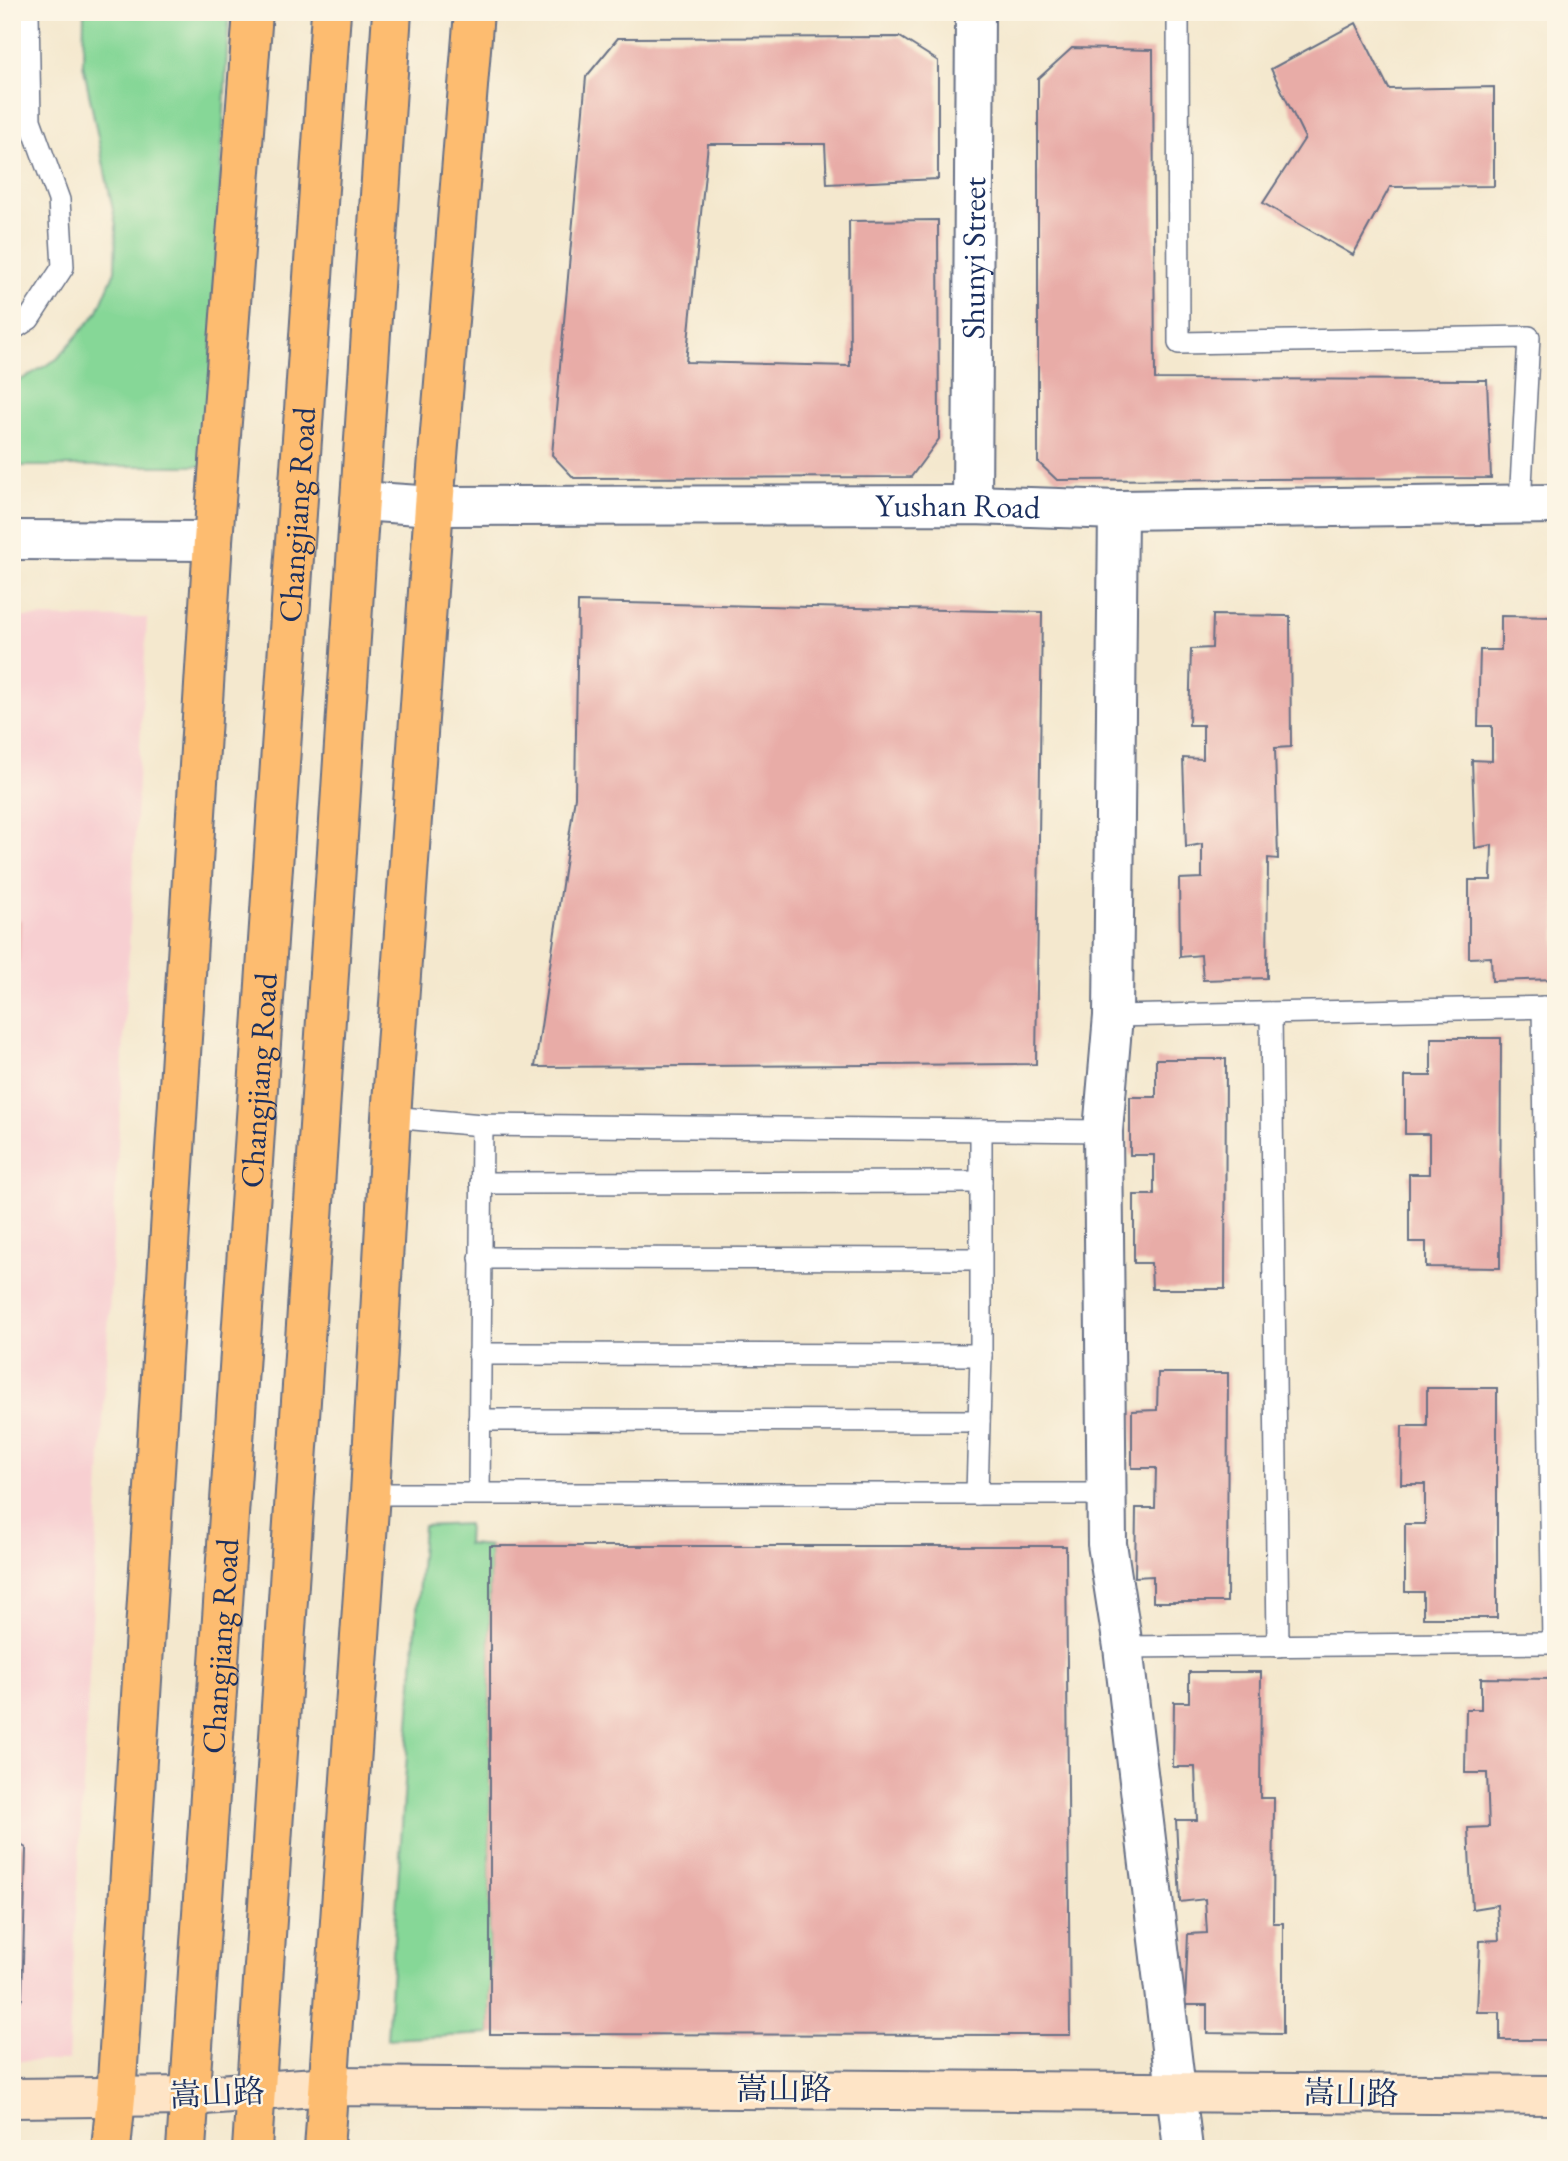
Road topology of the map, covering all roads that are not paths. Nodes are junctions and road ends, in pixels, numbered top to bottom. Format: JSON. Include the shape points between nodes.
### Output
{"nodes":[{"id":1,"x":28,"y":12,"type":"edge"},
{"id":2,"x":253,"y":12,"type":"edge"},
{"id":3,"x":331,"y":12,"type":"edge"},
{"id":4,"x":392,"y":12,"type":"edge"},
{"id":5,"x":474,"y":12,"type":"edge"},
{"id":6,"x":975,"y":12,"type":"edge"},
{"id":7,"x":1178,"y":12,"type":"edge"},
{"id":8,"x":21,"y":102,"type":"edge"},
{"id":9,"x":12,"y":330,"type":"edge"},
{"id":10,"x":360,"y":501,"type":"junction"},
{"id":11,"x":1538,"y":504,"type":"edge"},
{"id":12,"x":972,"y":505,"type":"junction"},
{"id":13,"x":434,"y":506,"type":"junction"},
{"id":14,"x":1118,"y":510,"type":"junction"},
{"id":15,"x":12,"y":540,"type":"edge"},
{"id":16,"x":214,"y":541,"type":"junction"},
{"id":17,"x":1549,"y":1007,"type":"edge"},
{"id":18,"x":1271,"y":1013,"type":"junction"},
{"id":19,"x":1113,"y":1016,"type":"junction"},
{"id":20,"x":391,"y":1117,"type":"junction"},
{"id":21,"x":482,"y":1125,"type":"junction"},
{"id":22,"x":981,"y":1130,"type":"junction"},
{"id":23,"x":1103,"y":1131,"type":"junction"},
{"id":24,"x":981,"y":1182,"type":"junction"},
{"id":25,"x":481,"y":1183,"type":"junction"},
{"id":26,"x":480,"y":1258,"type":"junction"},
{"id":27,"x":980,"y":1258,"type":"junction"},
{"id":28,"x":479,"y":1354,"type":"junction"},
{"id":29,"x":981,"y":1355,"type":"junction"},
{"id":30,"x":479,"y":1420,"type":"junction"},
{"id":31,"x":979,"y":1422,"type":"junction"},
{"id":32,"x":478,"y":1493,"type":"junction"},
{"id":33,"x":370,"y":1494,"type":"junction"},
{"id":34,"x":977,"y":1494,"type":"junction"},
{"id":35,"x":1106,"y":1494,"type":"junction"},
{"id":36,"x":1554,"y":1643,"type":"edge"},
{"id":37,"x":1278,"y":1646,"type":"junction"},
{"id":38,"x":1123,"y":1647,"type":"junction"},
{"id":39,"x":329,"y":2086,"type":"junction"},
{"id":40,"x":1176,"y":2091,"type":"junction"},
{"id":41,"x":256,"y":2092,"type":"junction"},
{"id":42,"x":1556,"y":2095,"type":"edge"},
{"id":43,"x":190,"y":2096,"type":"junction"},
{"id":44,"x":116,"y":2097,"type":"junction"},
{"id":45,"x":12,"y":2098,"type":"edge"},
{"id":46,"x":111,"y":2149,"type":"edge"},
{"id":47,"x":186,"y":2149,"type":"edge"},
{"id":48,"x":252,"y":2149,"type":"edge"},
{"id":49,"x":324,"y":2149,"type":"edge"},
{"id":50,"x":1183,"y":2149,"type":"edge"}],
"edges":[{"from":1,"to":8,"type":"lane"},
{"from":2,"to":16,"type":"main road"},
{"from":3,"to":43,"type":"main road","name":"Changjiang Road"},
{"from":4,"to":10,"type":"main road","name":"Changjiang Road"},
{"from":5,"to":13,"type":"main road"},
{"from":6,"to":12,"type":"street","name":"Shunyi Street"},
{"from":7,"to":11,"type":"lane","via":[[1179,342],[1528,337]]},
{"from":8,"to":9,"type":"lane","via":[[59,200],[63,267],[29,319]]},
{"from":10,"to":13,"type":"street","name":"Yushan Road"},
{"from":10,"to":41,"type":"main road","name":"Changjiang Road"},
{"from":11,"to":14,"type":"street","name":"Yushan Road"},
{"from":12,"to":13,"type":"street","name":"Yushan Road"},
{"from":12,"to":14,"type":"street","name":"Yushan Road"},
{"from":13,"to":20,"type":"main road"},
{"from":14,"to":19,"type":"street"},
{"from":15,"to":16,"type":"street"},
{"from":16,"to":44,"type":"main road"},
{"from":17,"to":18,"type":"lane"},
{"from":17,"to":36,"type":"lane"},
{"from":18,"to":19,"type":"lane"},
{"from":18,"to":37,"type":"lane"},
{"from":19,"to":23,"type":"street"},
{"from":20,"to":21,"type":"lane"},
{"from":20,"to":33,"type":"main road"},
{"from":21,"to":22,"type":"lane"},
{"from":21,"to":25,"type":"lane"},
{"from":22,"to":23,"type":"lane"},
{"from":22,"to":24,"type":"lane"},
{"from":23,"to":35,"type":"street"},
{"from":24,"to":25,"type":"lane"},
{"from":24,"to":27,"type":"lane"},
{"from":25,"to":26,"type":"lane"},
{"from":26,"to":27,"type":"lane"},
{"from":26,"to":28,"type":"lane"},
{"from":27,"to":29,"type":"lane"},
{"from":28,"to":29,"type":"lane"},
{"from":28,"to":30,"type":"lane"},
{"from":29,"to":31,"type":"lane"},
{"from":30,"to":31,"type":"lane"},
{"from":30,"to":32,"type":"lane"},
{"from":31,"to":34,"type":"lane"},
{"from":32,"to":33,"type":"lane"},
{"from":32,"to":34,"type":"lane"},
{"from":33,"to":39,"type":"main road"},
{"from":34,"to":35,"type":"lane"},
{"from":35,"to":38,"type":"street","via":[[1107,1544]]},
{"from":36,"to":37,"type":"lane"},
{"from":37,"to":38,"type":"lane"},
{"from":38,"to":40,"type":"street"},
{"from":39,"to":40,"type":"main road","name":"嵩山路"},
{"from":39,"to":41,"type":"main road","name":"嵩山路"},
{"from":39,"to":49,"type":"main road"},
{"from":40,"to":42,"type":"main road","name":"嵩山路"},
{"from":40,"to":50,"type":"street"},
{"from":41,"to":43,"type":"main road","name":"嵩山路"},
{"from":41,"to":48,"type":"main road","name":"Changjiang Road"},
{"from":43,"to":44,"type":"main road","name":"嵩山路"},
{"from":43,"to":47,"type":"main road","name":"Changjiang Road"},
{"from":44,"to":45,"type":"main road","name":"嵩山路"},
{"from":44,"to":46,"type":"main road"}]}
